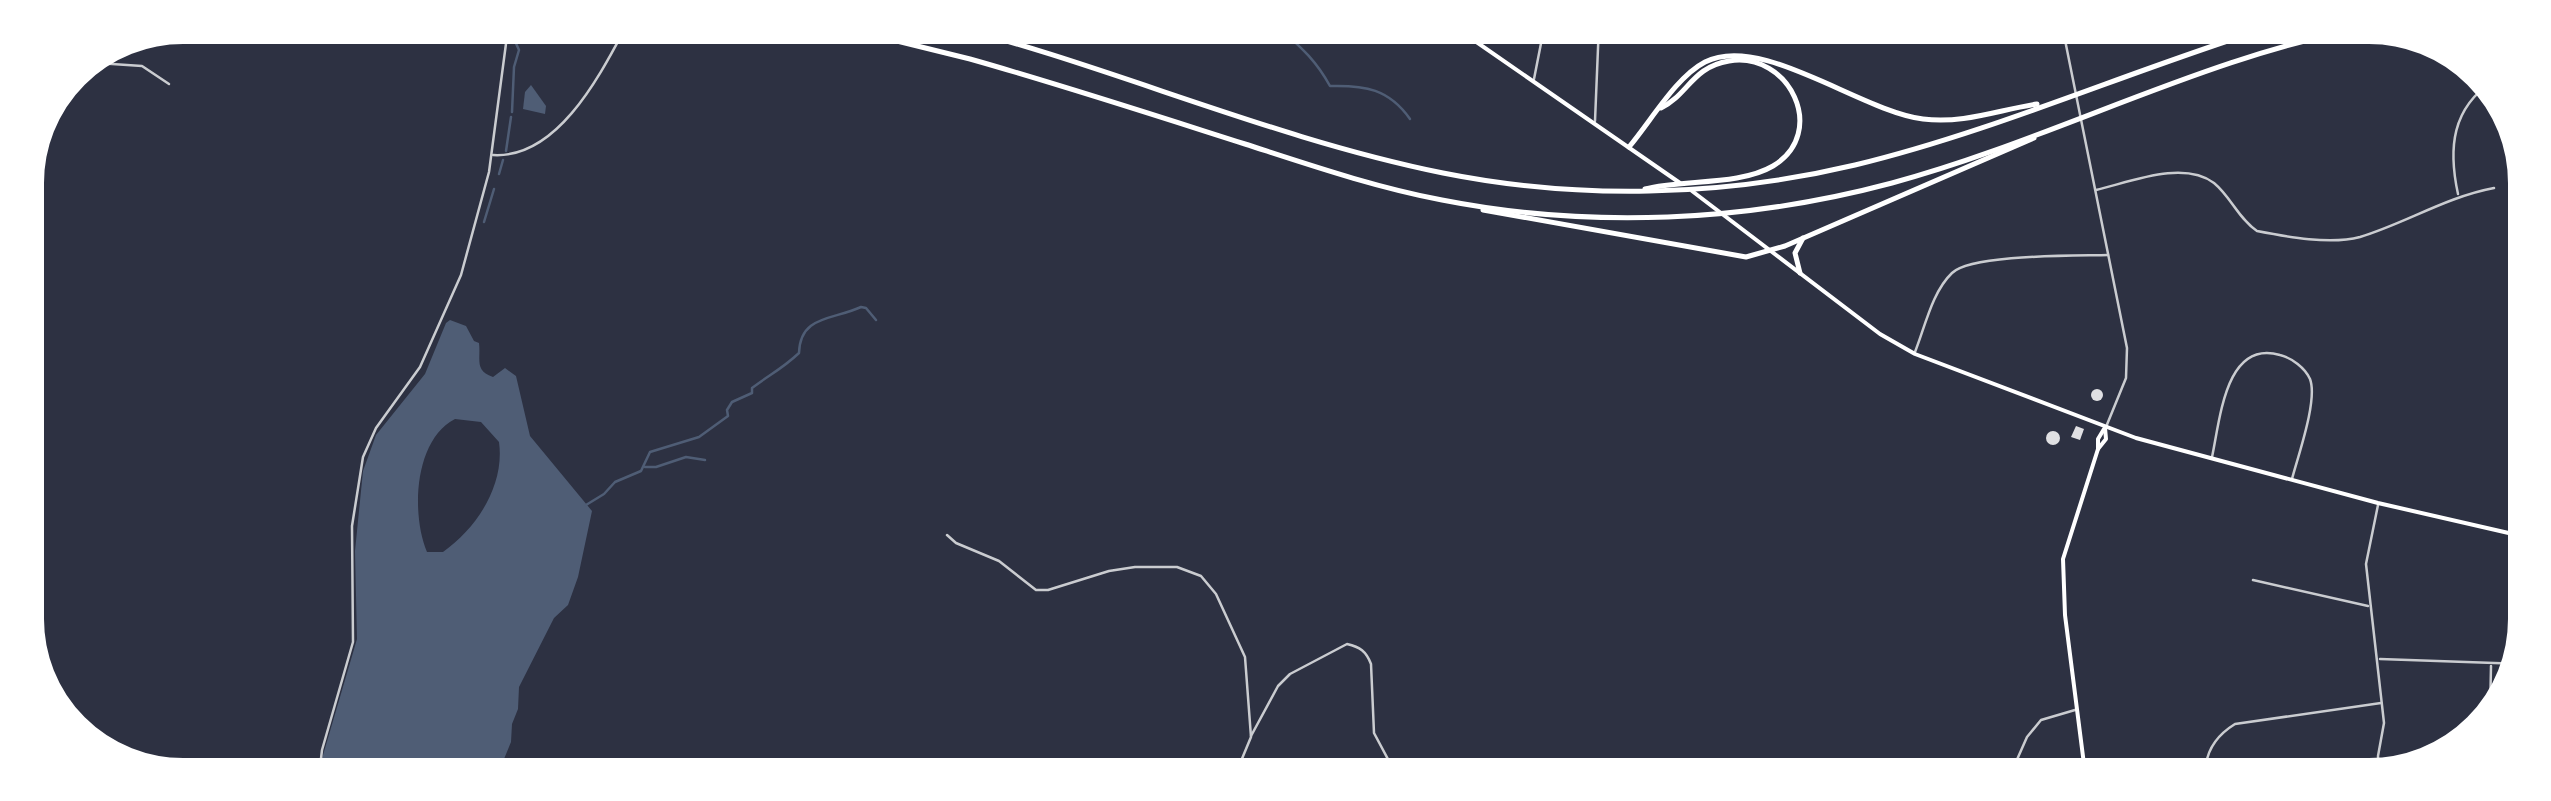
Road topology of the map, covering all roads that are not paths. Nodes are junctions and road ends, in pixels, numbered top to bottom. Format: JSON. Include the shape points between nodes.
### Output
{"nodes":[{"id":1,"x":507,"y":38,"type":"edge"},
{"id":2,"x":620,"y":38,"type":"edge"},
{"id":3,"x":872,"y":38,"type":"edge"},
{"id":4,"x":988,"y":38,"type":"edge"},
{"id":5,"x":1471,"y":38,"type":"edge"},
{"id":6,"x":1542,"y":38,"type":"edge"},
{"id":7,"x":1598,"y":38,"type":"edge"},
{"id":8,"x":2065,"y":38,"type":"edge"},
{"id":9,"x":2240,"y":38,"type":"edge"},
{"id":10,"x":2323,"y":38,"type":"edge"},
{"id":11,"x":100,"y":63,"type":"edge"},
{"id":12,"x":1533,"y":80,"type":"junction"},
{"id":13,"x":169,"y":84,"type":"dead end"},
{"id":14,"x":2480,"y":91,"type":"edge"},
{"id":15,"x":2045,"y":104,"type":"junction"},
{"id":16,"x":1662,"y":108,"type":"junction"},
{"id":17,"x":1595,"y":123,"type":"junction"},
{"id":18,"x":2042,"y":132,"type":"junction"},
{"id":19,"x":1629,"y":147,"type":"junction"},
{"id":20,"x":492,"y":155,"type":"junction"},
{"id":21,"x":2494,"y":188,"type":"dead end"},
{"id":22,"x":2096,"y":190,"type":"junction"},
{"id":23,"x":1639,"y":191,"type":"junction"},
{"id":24,"x":2458,"y":196,"type":"junction"},
{"id":25,"x":1471,"y":205,"type":"junction"},
{"id":26,"x":1803,"y":238,"type":"junction"},
{"id":27,"x":1771,"y":250,"type":"junction"},
{"id":28,"x":2109,"y":254,"type":"junction"},
{"id":29,"x":1800,"y":272,"type":"junction"},
{"id":30,"x":1915,"y":354,"type":"junction"},
{"id":31,"x":2106,"y":428,"type":"junction"},
{"id":32,"x":2212,"y":460,"type":"junction"},
{"id":33,"x":2292,"y":480,"type":"junction"},
{"id":34,"x":2378,"y":504,"type":"junction"},
{"id":35,"x":2514,"y":534,"type":"edge"},
{"id":36,"x":947,"y":535,"type":"dead end"},
{"id":37,"x":2253,"y":580,"type":"dead end"},
{"id":38,"x":2369,"y":606,"type":"junction"},
{"id":39,"x":2378,"y":659,"type":"junction"},
{"id":40,"x":2490,"y":664,"type":"junction"},
{"id":41,"x":2506,"y":664,"type":"edge"},
{"id":42,"x":2490,"y":697,"type":"edge"},
{"id":43,"x":2382,"y":703,"type":"junction"},
{"id":44,"x":2077,"y":710,"type":"junction"},
{"id":45,"x":1251,"y":737,"type":"junction"},
{"id":46,"x":1389,"y":763,"type":"edge"},
{"id":47,"x":2015,"y":763,"type":"edge"},
{"id":48,"x":2084,"y":763,"type":"edge"},
{"id":49,"x":2206,"y":763,"type":"edge"},
{"id":50,"x":2378,"y":763,"type":"edge"},
{"id":51,"x":320,"y":764,"type":"edge"},
{"id":52,"x":1240,"y":764,"type":"edge"}],
"edges":[{"from":1,"to":20,"type":"street"},
{"from":2,"to":20,"type":"street","via":[[575,110],[538,141]]},
{"from":3,"to":25,"type":"highway","via":[[960,56],[1359,180]]},
{"from":4,"to":23,"type":"highway","via":[[1400,164],[1504,183]]},
{"from":5,"to":12,"type":"main road"},
{"from":6,"to":12,"type":"street"},
{"from":7,"to":17,"type":"street"},
{"from":8,"to":22,"type":"street"},
{"from":9,"to":15,"type":"highway"},
{"from":10,"to":18,"type":"highway","via":[[2264,52]]},
{"from":11,"to":13,"type":"street","via":[[142,66]]},
{"from":12,"to":17,"type":"main road"},
{"from":14,"to":24,"type":"street","via":[[2457,124]]},
{"from":15,"to":16,"type":"highway","via":[[1971,119],[1918,118],[1736,54],[1693,70]]},
{"from":15,"to":23,"type":"highway","via":[[1828,171]]},
{"from":16,"to":19,"type":"highway"},
{"from":16,"to":23,"type":"highway","via":[[1704,70],[1748,60],[1786,80],[1800,124],[1790,149],[1769,168]]},
{"from":17,"to":19,"type":"main road"},
{"from":18,"to":25,"type":"highway","via":[[1890,183],[1760,209],[1617,218]]},
{"from":18,"to":26,"type":"highway"},
{"from":19,"to":27,"type":"main road"},
{"from":20,"to":51,"type":"street","via":[[456,288],[420,367],[366,447],[352,526],[351,653]]},
{"from":21,"to":24,"type":"street"},
{"from":22,"to":24,"type":"street","via":[[2184,172],[2213,182],[2258,231],[2332,240],[2362,236]]},
{"from":22,"to":28,"type":"street"},
{"from":25,"to":27,"type":"highway","via":[[1733,257]]},
{"from":26,"to":27,"type":"highway"},
{"from":26,"to":29,"type":"highway","via":[[1796,252]]},
{"from":27,"to":29,"type":"main road"},
{"from":28,"to":30,"type":"street","via":[[1960,267],[1941,289]]},
{"from":28,"to":31,"type":"street","via":[[2128,362]]},
{"from":29,"to":30,"type":"main road"},
{"from":30,"to":31,"type":"main road"},
{"from":31,"to":32,"type":"main road"},
{"from":31,"to":44,"type":"main road","via":[[2064,559]]},
{"from":32,"to":33,"type":"main road"},
{"from":32,"to":33,"type":"street","via":[[2238,366],[2256,354],[2278,354],[2296,362],[2310,380]]},
{"from":33,"to":34,"type":"main road"},
{"from":34,"to":35,"type":"main road"},
{"from":34,"to":38,"type":"street","via":[[2366,564]]},
{"from":36,"to":45,"type":"street","via":[[1036,590],[1122,568],[1196,572],[1216,594],[1245,657]]},
{"from":37,"to":38,"type":"street"},
{"from":38,"to":39,"type":"street"},
{"from":39,"to":40,"type":"street"},
{"from":39,"to":43,"type":"street"},
{"from":40,"to":41,"type":"street"},
{"from":40,"to":42,"type":"street"},
{"from":43,"to":49,"type":"street","via":[[2235,724],[2210,748]]},
{"from":43,"to":50,"type":"street"},
{"from":44,"to":47,"type":"street","via":[[2042,720]]},
{"from":44,"to":48,"type":"main road"},
{"from":45,"to":46,"type":"street","via":[[1290,674],[1347,644],[1366,652],[1371,664],[1376,741]]},
{"from":45,"to":52,"type":"street"}]}
